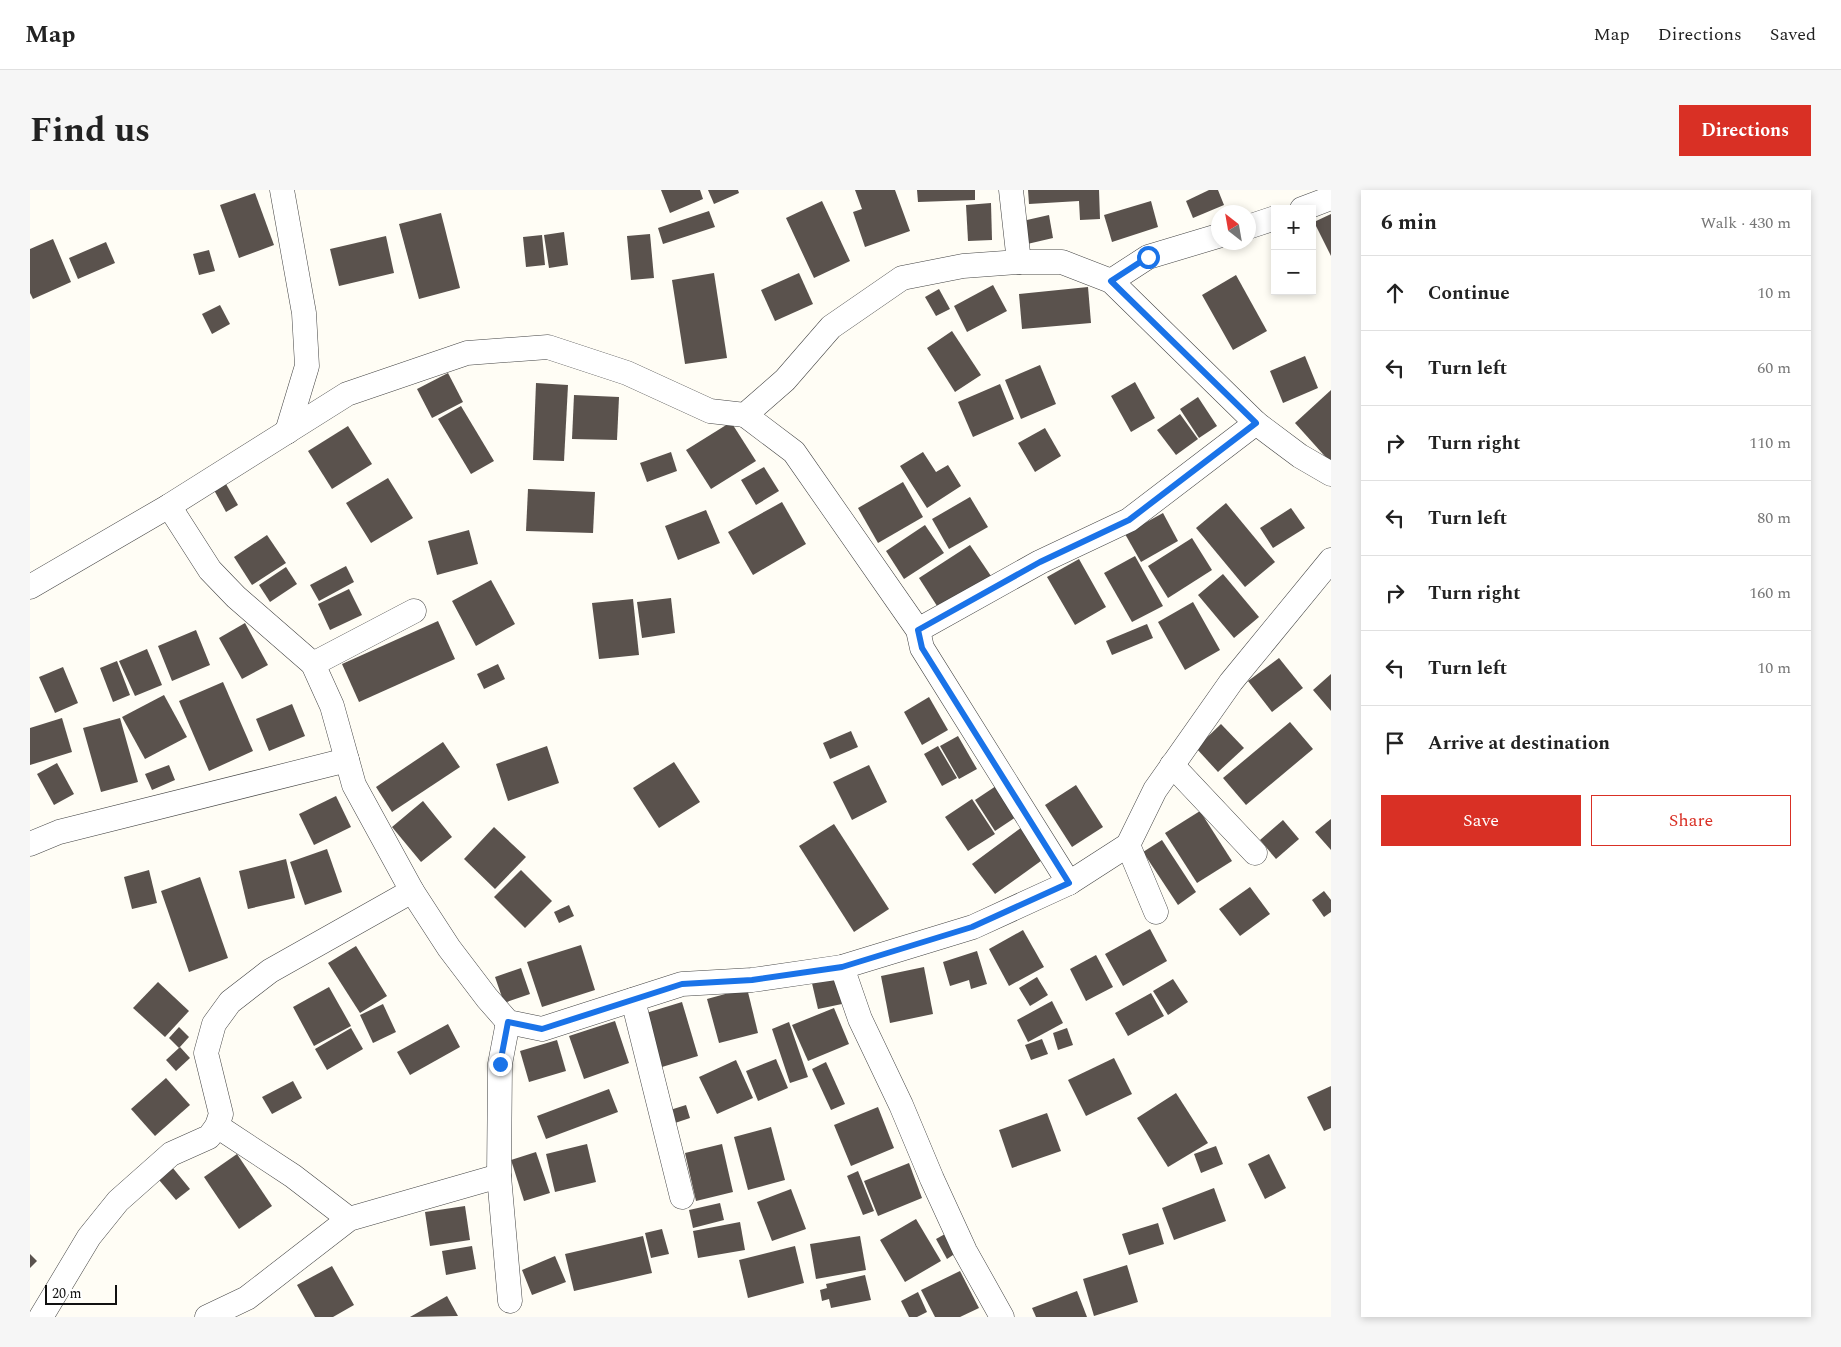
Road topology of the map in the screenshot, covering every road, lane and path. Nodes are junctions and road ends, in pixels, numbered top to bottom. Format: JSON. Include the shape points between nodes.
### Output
{"nodes":[{"id":1,"x":282,"y":190,"type":"edge"},
{"id":2,"x":1011,"y":190,"type":"edge"},
{"id":3,"x":1331,"y":198,"type":"edge"},
{"id":4,"x":1313,"y":205,"type":"edge"},
{"id":5,"x":1271,"y":219,"type":"edge"},
{"id":6,"x":1256,"y":224,"type":"edge"},
{"id":7,"x":1211,"y":238,"type":"edge"},
{"id":8,"x":1019,"y":262,"type":"junction"},
{"id":9,"x":1111,"y":281,"type":"junction"},
{"id":10,"x":745,"y":415,"type":"junction"},
{"id":11,"x":1256,"y":423,"type":"junction"},
{"id":12,"x":287,"y":432,"type":"junction"},
{"id":13,"x":1331,"y":474,"type":"edge"},
{"id":14,"x":169,"y":506,"type":"junction"},
{"id":15,"x":1331,"y":560,"type":"edge"},
{"id":16,"x":30,"y":587,"type":"edge"},
{"id":17,"x":414,"y":611,"type":"dead end"},
{"id":18,"x":918,"y":630,"type":"junction"},
{"id":19,"x":313,"y":664,"type":"junction"},
{"id":20,"x":347,"y":760,"type":"junction"},
{"id":21,"x":1172,"y":765,"type":"junction"},
{"id":22,"x":30,"y":844,"type":"edge"},
{"id":23,"x":1128,"y":845,"type":"junction"},
{"id":24,"x":1255,"y":853,"type":"dead end"},
{"id":25,"x":1069,"y":883,"type":"junction"},
{"id":26,"x":412,"y":891,"type":"junction"},
{"id":27,"x":1156,"y":912,"type":"dead end"},
{"id":28,"x":842,"y":967,"type":"junction"},
{"id":29,"x":633,"y":1000,"type":"junction"},
{"id":30,"x":508,"y":1022,"type":"junction"},
{"id":31,"x":217,"y":1126,"type":"junction"},
{"id":32,"x":499,"y":1176,"type":"junction"},
{"id":33,"x":682,"y":1197,"type":"dead end"},
{"id":34,"x":349,"y":1219,"type":"junction"},
{"id":35,"x":510,"y":1300,"type":"dead end"},
{"id":36,"x":40,"y":1317,"type":"edge"},
{"id":37,"x":207,"y":1317,"type":"edge"},
{"id":38,"x":1002,"y":1317,"type":"edge"}],
"edges":[{"from":1,"to":12,"type":"street","via":[[304,313],[307,366]]},
{"from":2,"to":8,"type":"street"},
{"from":3,"to":4,"type":"street"},
{"from":5,"to":6,"type":"street"},
{"from":7,"to":9,"type":"street","via":[[1148,257]]},
{"from":8,"to":9,"type":"street","via":[[1062,262]]},
{"from":8,"to":10,"type":"street","via":[[964,266],[902,278],[832,327],[785,380]]},
{"from":9,"to":11,"type":"street"},
{"from":10,"to":12,"type":"street","via":[[710,411],[627,373],[548,347],[467,353],[348,394]]},
{"from":10,"to":18,"type":"street","via":[[794,452]]},
{"from":11,"to":13,"type":"street","via":[[1300,456]]},
{"from":11,"to":18,"type":"street","via":[[1129,520],[1040,562]]},
{"from":12,"to":14,"type":"street"},
{"from":14,"to":16,"type":"street"},
{"from":14,"to":19,"type":"street","via":[[210,570]]},
{"from":15,"to":21,"type":"street","via":[[1231,682]]},
{"from":17,"to":19,"type":"street"},
{"from":18,"to":25,"type":"street","via":[[922,648]]},
{"from":19,"to":20,"type":"street","via":[[332,706]]},
{"from":20,"to":22,"type":"street","via":[[59,832]]},
{"from":20,"to":26,"type":"street","via":[[354,785]]},
{"from":21,"to":23,"type":"street","via":[[1155,790]]},
{"from":21,"to":24,"type":"street"},
{"from":23,"to":25,"type":"street"},
{"from":23,"to":27,"type":"street"},
{"from":25,"to":28,"type":"street","via":[[972,927]]},
{"from":26,"to":30,"type":"street","via":[[449,948]]},
{"from":26,"to":31,"type":"street","via":[[270,971],[230,1002],[214,1024],[206,1053],[221,1114]]},
{"from":28,"to":29,"type":"street","via":[[752,980],[682,984]]},
{"from":28,"to":38,"type":"street","via":[[860,1019],[932,1179],[965,1251]]},
{"from":29,"to":30,"type":"street","via":[[542,1029]]},
{"from":29,"to":33,"type":"street"},
{"from":30,"to":32,"type":"street","via":[[500,1064]]},
{"from":31,"to":34,"type":"street","via":[[293,1176]]},
{"from":31,"to":36,"type":"street","via":[[209,1137],[171,1154],[118,1201],[89,1237]]},
{"from":32,"to":34,"type":"street"},
{"from":32,"to":35,"type":"street"},
{"from":34,"to":37,"type":"street","via":[[246,1298]]}]}
